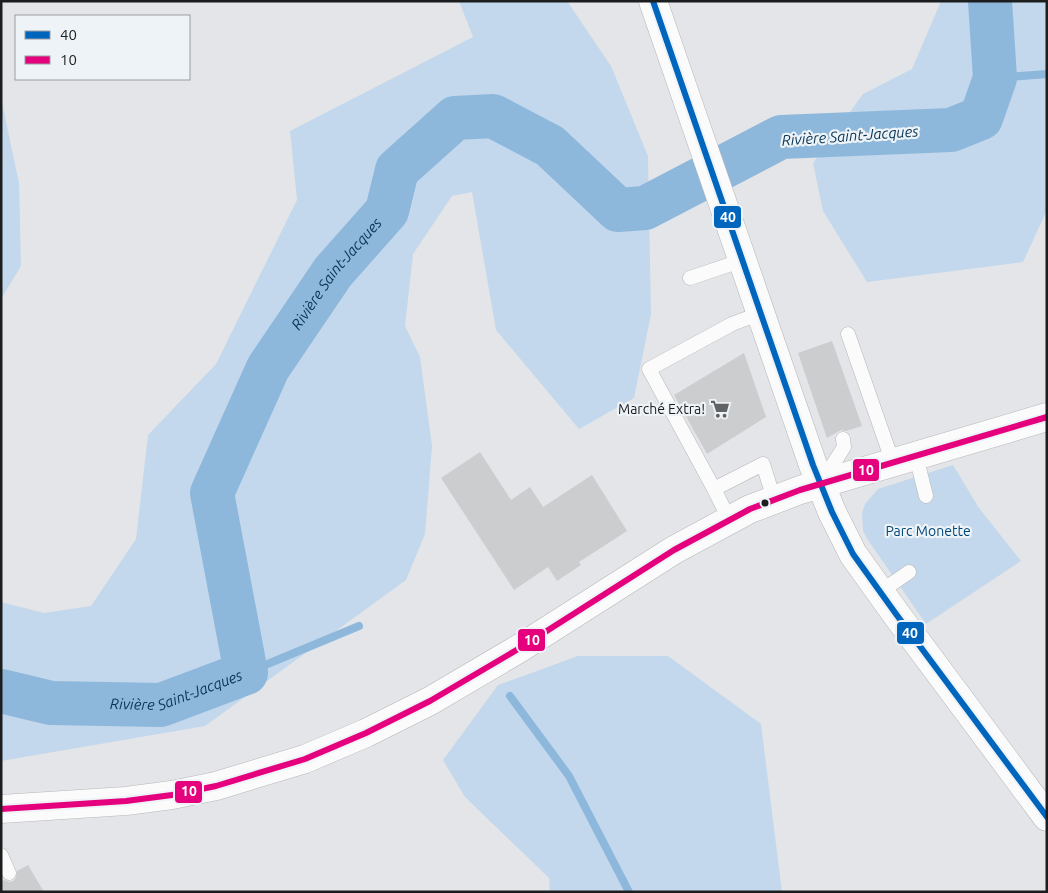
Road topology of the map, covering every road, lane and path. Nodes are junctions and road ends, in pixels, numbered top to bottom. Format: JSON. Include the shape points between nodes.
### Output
{"nodes":[{"id":1,"x":653,"y":1,"type":"edge"},
{"id":2,"x":743,"y":260,"type":"junction"},
{"id":3,"x":690,"y":278,"type":"dead end"},
{"id":4,"x":761,"y":313,"type":"junction"},
{"id":5,"x":848,"y":334,"type":"dead end"},
{"id":6,"x":1047,"y":417,"type":"edge"},
{"id":7,"x":843,"y":439,"type":"dead end"},
{"id":8,"x":904,"y":459,"type":"junction"},
{"id":9,"x":821,"y":484,"type":"junction"},
{"id":10,"x":714,"y":489,"type":"junction"},
{"id":11,"x":926,"y":496,"type":"dead end"},
{"id":12,"x":774,"y":499,"type":"junction"},
{"id":13,"x":729,"y":519,"type":"junction"},
{"id":14,"x":908,"y":572,"type":"dead end"},
{"id":15,"x":880,"y":592,"type":"junction"},
{"id":16,"x":1,"y":809,"type":"edge"},
{"id":17,"x":1047,"y":816,"type":"edge"},
{"id":18,"x":1,"y":855,"type":"edge"},
{"id":19,"x":9,"y":873,"type":"dead end"}],
"edges":[{"from":1,"to":2,"type":"main road"},
{"from":2,"to":3,"type":"lane"},
{"from":2,"to":4,"type":"main road"},
{"from":4,"to":9,"type":"main road"},
{"from":4,"to":10,"type":"lane","via":[[732,324],[649,369]]},
{"from":5,"to":8,"type":"lane"},
{"from":6,"to":8,"type":"main road"},
{"from":7,"to":9,"type":"lane","via":[[844,447]]},
{"from":8,"to":9,"type":"main road"},
{"from":8,"to":11,"type":"lane"},
{"from":9,"to":12,"type":"main road"},
{"from":9,"to":15,"type":"main road","via":[[853,554]]},
{"from":10,"to":12,"type":"lane","via":[[763,464]]},
{"from":10,"to":13,"type":"lane"},
{"from":12,"to":13,"type":"main road"},
{"from":13,"to":16,"type":"main road","via":[[643,568],[520,648],[430,700],[366,733],[305,759],[251,777],[172,795]]},
{"from":14,"to":15,"type":"lane"},
{"from":15,"to":17,"type":"main road"},
{"from":18,"to":19,"type":"lane"}]}
